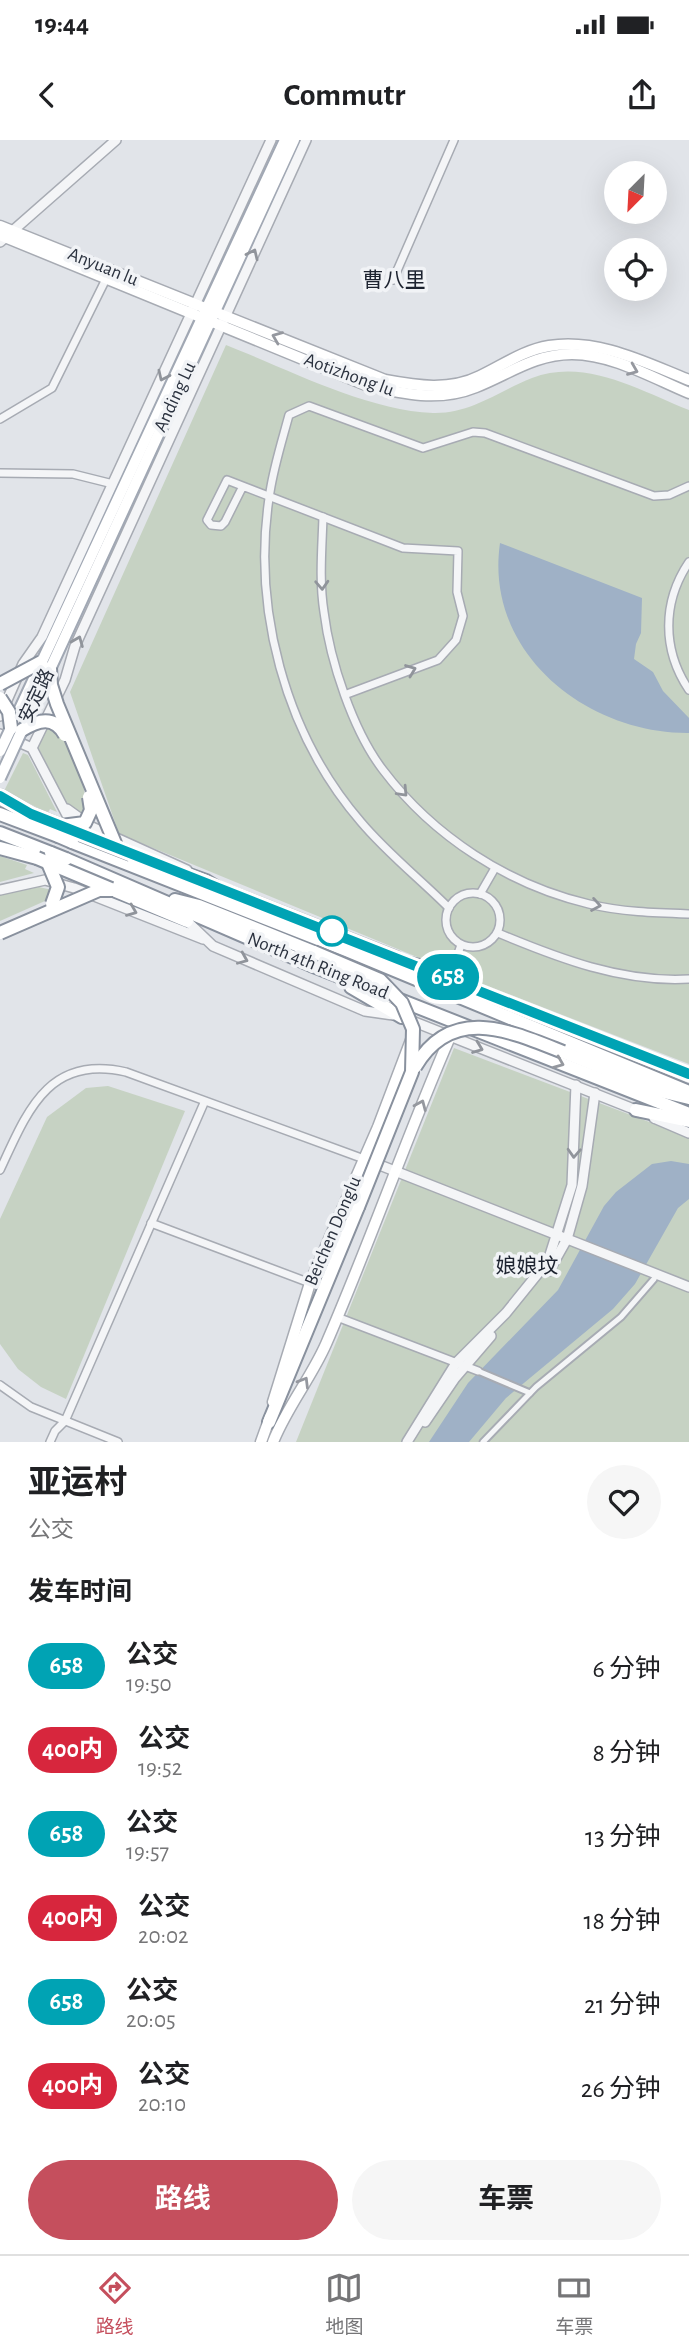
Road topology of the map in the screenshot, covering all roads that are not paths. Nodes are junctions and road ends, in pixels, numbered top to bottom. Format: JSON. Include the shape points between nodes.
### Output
{"nodes":[{"id":1,"x":116,"y":140,"type":"edge"},
{"id":2,"x":271,"y":140,"type":"edge"},
{"id":3,"x":285,"y":140,"type":"edge"},
{"id":4,"x":294,"y":140,"type":"edge"},
{"id":5,"x":306,"y":140,"type":"edge"},
{"id":6,"x":454,"y":140,"type":"edge"},
{"id":7,"x":0,"y":226,"type":"edge"},
{"id":8,"x":243,"y":230,"type":"junction"},
{"id":9,"x":5,"y":237,"type":"edge"},
{"id":10,"x":223,"y":245,"type":"junction"},
{"id":11,"x":106,"y":279,"type":"junction"},
{"id":12,"x":393,"y":280,"type":"dead end"},
{"id":13,"x":208,"y":315,"type":"junction"},
{"id":14,"x":689,"y":380,"type":"edge"},
{"id":15,"x":689,"y":393,"type":"edge"},
{"id":16,"x":0,"y":419,"type":"edge"},
{"id":17,"x":0,"y":473,"type":"edge"},
{"id":18,"x":113,"y":484,"type":"junction"},
{"id":19,"x":689,"y":486,"type":"edge"},
{"id":20,"x":243,"y":488,"type":"junction"},
{"id":21,"x":269,"y":495,"type":"junction"},
{"id":22,"x":323,"y":517,"type":"junction"},
{"id":23,"x":689,"y":562,"type":"edge"},
{"id":24,"x":52,"y":651,"type":"joint"},
{"id":25,"x":46,"y":665,"type":"junction"},
{"id":26,"x":0,"y":684,"type":"edge"},
{"id":27,"x":689,"y":690,"type":"edge"},
{"id":28,"x":347,"y":694,"type":"junction"},
{"id":29,"x":0,"y":698,"type":"edge"},
{"id":30,"x":0,"y":716,"type":"edge"},
{"id":31,"x":11,"y":731,"type":"edge"},
{"id":32,"x":32,"y":748,"type":"junction"},
{"id":33,"x":0,"y":751,"type":"edge"},
{"id":34,"x":0,"y":778,"type":"edge"},
{"id":35,"x":0,"y":796,"type":"edge"},
{"id":36,"x":67,"y":809,"type":"junction"},
{"id":37,"x":0,"y":814,"type":"edge"},
{"id":38,"x":56,"y":828,"type":"junction"},
{"id":39,"x":0,"y":833,"type":"edge"},
{"id":40,"x":0,"y":848,"type":"edge"},
{"id":41,"x":117,"y":848,"type":"junction"},
{"id":42,"x":46,"y":858,"type":"junction"},
{"id":43,"x":495,"y":868,"type":"junction"},
{"id":44,"x":45,"y":880,"type":"junction"},
{"id":45,"x":206,"y":881,"type":"junction"},
{"id":46,"x":113,"y":890,"type":"junction"},
{"id":47,"x":0,"y":891,"type":"edge"},
{"id":48,"x":144,"y":893,"type":"junction"},
{"id":49,"x":480,"y":894,"type":"junction"},
{"id":50,"x":449,"y":908,"type":"junction"},
{"id":51,"x":689,"y":914,"type":"edge"},
{"id":52,"x":188,"y":922,"type":"junction"},
{"id":53,"x":274,"y":922,"type":"junction"},
{"id":54,"x":225,"y":928,"type":"junction"},
{"id":55,"x":0,"y":931,"type":"edge"},
{"id":56,"x":498,"y":933,"type":"junction"},
{"id":57,"x":208,"y":941,"type":"junction"},
{"id":58,"x":461,"y":945,"type":"junction"},
{"id":59,"x":346,"y":950,"type":"junction"},
{"id":60,"x":313,"y":958,"type":"junction"},
{"id":61,"x":424,"y":967,"type":"junction"},
{"id":62,"x":450,"y":977,"type":"junction"},
{"id":63,"x":689,"y":979,"type":"edge"},
{"id":64,"x":402,"y":1017,"type":"junction"},
{"id":65,"x":417,"y":1023,"type":"junction"},
{"id":66,"x":450,"y":1037,"type":"junction"},
{"id":67,"x":412,"y":1072,"type":"junction"},
{"id":68,"x":689,"y":1074,"type":"edge"},
{"id":69,"x":576,"y":1085,"type":"junction"},
{"id":70,"x":689,"y":1091,"type":"edge"},
{"id":71,"x":595,"y":1093,"type":"junction"},
{"id":72,"x":689,"y":1098,"type":"edge"},
{"id":73,"x":204,"y":1102,"type":"junction"},
{"id":74,"x":636,"y":1110,"type":"junction"},
{"id":75,"x":689,"y":1114,"type":"edge"},
{"id":76,"x":689,"y":1121,"type":"edge"},
{"id":77,"x":378,"y":1126,"type":"junction"},
{"id":78,"x":689,"y":1133,"type":"edge"},
{"id":79,"x":407,"y":1136,"type":"junction"},
{"id":80,"x":364,"y":1159,"type":"junction"},
{"id":81,"x":394,"y":1169,"type":"junction"},
{"id":82,"x":0,"y":1170,"type":"edge"},
{"id":83,"x":351,"y":1205,"type":"junction"},
{"id":84,"x":378,"y":1210,"type":"junction"},
{"id":85,"x":151,"y":1223,"type":"junction"},
{"id":86,"x":563,"y":1237,"type":"junction"},
{"id":87,"x":650,"y":1275,"type":"junction"},
{"id":88,"x":310,"y":1283,"type":"junction"},
{"id":89,"x":689,"y":1287,"type":"edge"},
{"id":90,"x":337,"y":1317,"type":"junction"},
{"id":91,"x":460,"y":1364,"type":"junction"},
{"id":92,"x":478,"y":1371,"type":"joint"},
{"id":93,"x":0,"y":1385,"type":"edge"},
{"id":94,"x":530,"y":1393,"type":"junction"},
{"id":95,"x":65,"y":1421,"type":"junction"},
{"id":96,"x":269,"y":1422,"type":"junction"},
{"id":97,"x":50,"y":1442,"type":"edge"},
{"id":98,"x":118,"y":1442,"type":"edge"},
{"id":99,"x":261,"y":1442,"type":"edge"},
{"id":100,"x":273,"y":1442,"type":"edge"},
{"id":101,"x":407,"y":1442,"type":"edge"},
{"id":102,"x":414,"y":1442,"type":"edge"},
{"id":103,"x":483,"y":1442,"type":"edge"}],
"edges":[{"from":1,"to":9,"type":"street"},
{"from":2,"to":10,"type":"street"},
{"from":3,"to":8,"type":"main road","name":"Anding Lu"},
{"from":4,"to":13,"type":"main road","name":"Anding Lu"},
{"from":13,"to":5,"type":"street","one_way":true},
{"from":6,"to":12,"type":"street"},
{"from":7,"to":9,"type":"main road","name":"Anyuan lu"},
{"from":8,"to":10,"type":"street"},
{"from":8,"to":13,"type":"main road","name":"Anding Lu"},
{"from":9,"to":11,"type":"main road","name":"Anyuan lu"},
{"from":9,"to":13,"type":"main road","name":"Anyuan lu"},
{"from":10,"to":13,"type":"street"},
{"from":11,"to":13,"type":"main road","name":"Anyuan lu"},
{"from":11,"to":16,"type":"street","via":[[52,388]]},
{"from":14,"to":13,"type":"main road","name":"Aotizhong lu","one_way":true,"via":[[608,349],[575,345],[527,352],[460,383],[418,387],[368,375]]},
{"from":13,"to":15,"type":"main road","name":"Aotizhong lu","one_way":true,"via":[[366,385],[408,396],[456,393],[544,357],[573,354],[603,358]]},
{"from":13,"to":18,"type":"street","one_way":true},
{"from":13,"to":24,"type":"main road","name":"Anding Lu"},
{"from":32,"to":13,"type":"street","one_way":true,"via":[[65,680]]},
{"from":17,"to":18,"type":"street","via":[[73,474]]},
{"from":18,"to":30,"type":"street"},
{"from":19,"to":21,"type":"street","via":[[654,496],[485,433],[473,432],[423,448],[309,406],[289,415]]},
{"from":20,"to":20,"type":"street","via":[[227,480],[223,484],[207,520],[211,525],[225,522]]},
{"from":20,"to":21,"type":"street"},
{"from":21,"to":22,"type":"street"},
{"from":21,"to":50,"type":"street","via":[[266,567],[271,625],[283,677],[303,731],[314,756],[361,822]]},
{"from":22,"to":28,"type":"street","one_way":true,"via":[[324,611],[332,656]]},
{"from":28,"to":22,"type":"street","one_way":true,"via":[[438,660],[456,640],[463,616],[457,592],[458,551],[403,548]]},
{"from":23,"to":27,"type":"street","via":[[672,595],[668,622],[673,658]]},
{"from":24,"to":25,"type":"main road","name":"安定路"},
{"from":25,"to":26,"type":"highway","bridge":true},
{"from":25,"to":31,"type":"main road","name":"安定路","bridge":true},
{"from":25,"to":41,"type":"highway","bridge":true,"via":[[57,704]]},
{"from":28,"to":43,"type":"street","one_way":true,"via":[[361,735],[383,770],[454,841]]},
{"from":29,"to":31,"type":"highway","bridge":true,"via":[[9,712]]},
{"from":31,"to":32,"type":"street"},
{"from":31,"to":33,"type":"main road","name":"安定路","bridge":true},
{"from":31,"to":34,"type":"main road","name":"安定路","bridge":true},
{"from":31,"to":38,"type":"highway","bridge":true,"via":[[44,720],[53,722],[61,727],[72,748],[91,810],[85,823]]},
{"from":32,"to":36,"type":"street"},
{"from":35,"to":38,"type":"highway"},
{"from":36,"to":44,"type":"street","via":[[68,835]]},
{"from":36,"to":45,"type":"street","via":[[93,827]]},
{"from":37,"to":38,"type":"highway"},
{"from":38,"to":41,"type":"highway","bridge":true},
{"from":38,"to":53,"type":"highway","name":"North 4th Ring Road","bridge":true,"via":[[72,842]]},
{"from":39,"to":42,"type":"highway"},
{"from":40,"to":42,"type":"highway"},
{"from":41,"to":45,"type":"highway","bridge":true},
{"from":42,"to":46,"type":"highway","bridge":true},
{"from":42,"to":48,"type":"highway","name":"North 4th Ring Road","bridge":true,"via":[[66,859]]},
{"from":42,"to":55,"type":"highway","bridge":true,"via":[[58,887],[52,904]]},
{"from":43,"to":49,"type":"street"},
{"from":43,"to":51,"type":"street","one_way":true,"via":[[588,904]]},
{"from":44,"to":47,"type":"street"},
{"from":44,"to":57,"type":"street","one_way":true},
{"from":45,"to":53,"type":"highway"},
{"from":45,"to":61,"type":"street"},
{"from":46,"to":52,"type":"highway"},
{"from":46,"to":55,"type":"highway","bridge":true,"via":[[99,890]]},
{"from":48,"to":54,"type":"highway","name":"North 4th Ring Road"},
{"from":48,"to":60,"type":"highway","via":[[199,906]]},
{"from":49,"to":50,"type":"street","via":[[462,895]]},
{"from":49,"to":56,"type":"street","via":[[499,909]]},
{"from":50,"to":58,"type":"street","via":[[446,925]]},
{"from":52,"to":54,"type":"highway"},
{"from":52,"to":57,"type":"street"},
{"from":53,"to":59,"type":"highway","name":"North 4th Ring Road"},
{"from":54,"to":60,"type":"highway","name":"North 4th Ring Road"},
{"from":56,"to":58,"type":"street","via":[[478,948]]},
{"from":56,"to":63,"type":"street","via":[[566,961],[620,974]]},
{"from":57,"to":64,"type":"street","one_way":true,"via":[[365,1011]]},
{"from":58,"to":62,"type":"street"},
{"from":59,"to":61,"type":"highway"},
{"from":59,"to":70,"type":"highway","name":"North 4th Ring Road"},
{"from":60,"to":64,"type":"highway"},
{"from":60,"to":67,"type":"highway","bridge":true,"via":[[364,972],[392,990],[413,1029]]},
{"from":60,"to":75,"type":"highway","name":"North 4th Ring Road","one_way":true},
{"from":61,"to":62,"type":"street"},
{"from":62,"to":68,"type":"street"},
{"from":64,"to":65,"type":"street"},
{"from":65,"to":66,"type":"street"},
{"from":65,"to":77,"type":"main road","name":"Beichen Donglu"},
{"from":66,"to":69,"type":"street","one_way":true},
{"from":79,"to":66,"type":"main road","name":"Beichen Donglu","one_way":true},
{"from":67,"to":72,"type":"highway","bridge":true,"via":[[442,1037],[485,1027],[509,1031],[660,1091]]},
{"from":67,"to":83,"type":"highway","bridge":true},
{"from":69,"to":71,"type":"street"},
{"from":69,"to":86,"type":"street","one_way":true,"via":[[572,1185]]},
{"from":71,"to":74,"type":"street"},
{"from":71,"to":86,"type":"street","via":[[582,1186]]},
{"from":73,"to":80,"type":"street"},
{"from":73,"to":82,"type":"street","via":[[126,1072],[81,1070],[40,1095]]},
{"from":73,"to":85,"type":"street"},
{"from":74,"to":76,"type":"highway"},
{"from":74,"to":78,"type":"street"},
{"from":77,"to":79,"type":"main road","via":[[380,1138],[395,1145]]},
{"from":77,"to":80,"type":"main road","name":"Beichen Donglu"},
{"from":79,"to":81,"type":"main road","name":"Beichen Donglu"},
{"from":80,"to":81,"type":"street"},
{"from":80,"to":83,"type":"main road","name":"Beichen Donglu"},
{"from":81,"to":84,"type":"main road","name":"Beichen Donglu"},
{"from":81,"to":86,"type":"street"},
{"from":83,"to":84,"type":"main road","via":[[359,1195],[373,1201]]},
{"from":83,"to":88,"type":"main road","name":"Beichen Donglu"},
{"from":83,"to":96,"type":"highway"},
{"from":84,"to":90,"type":"main road","name":"Beichen Donglu"},
{"from":85,"to":88,"type":"street"},
{"from":85,"to":95,"type":"street"},
{"from":86,"to":87,"type":"street"},
{"from":86,"to":91,"type":"street","via":[[535,1288]]},
{"from":87,"to":89,"type":"street"},
{"from":87,"to":94,"type":"street","via":[[621,1317]]},
{"from":88,"to":96,"type":"main road","name":"Beichen Donglu"},
{"from":90,"to":91,"type":"street"},
{"from":100,"to":90,"type":"main road","name":"Beichen Donglu","one_way":true},
{"from":91,"to":92,"type":"street"},
{"from":91,"to":101,"type":"street"},
{"from":91,"to":102,"type":"street"},
{"from":92,"to":94,"type":"street"},
{"from":93,"to":95,"type":"street","via":[[22,1402]]},
{"from":94,"to":103,"type":"street"},
{"from":95,"to":97,"type":"street"},
{"from":95,"to":98,"type":"street"},
{"from":96,"to":99,"type":"main road","name":"Beichen Donglu"}]}
